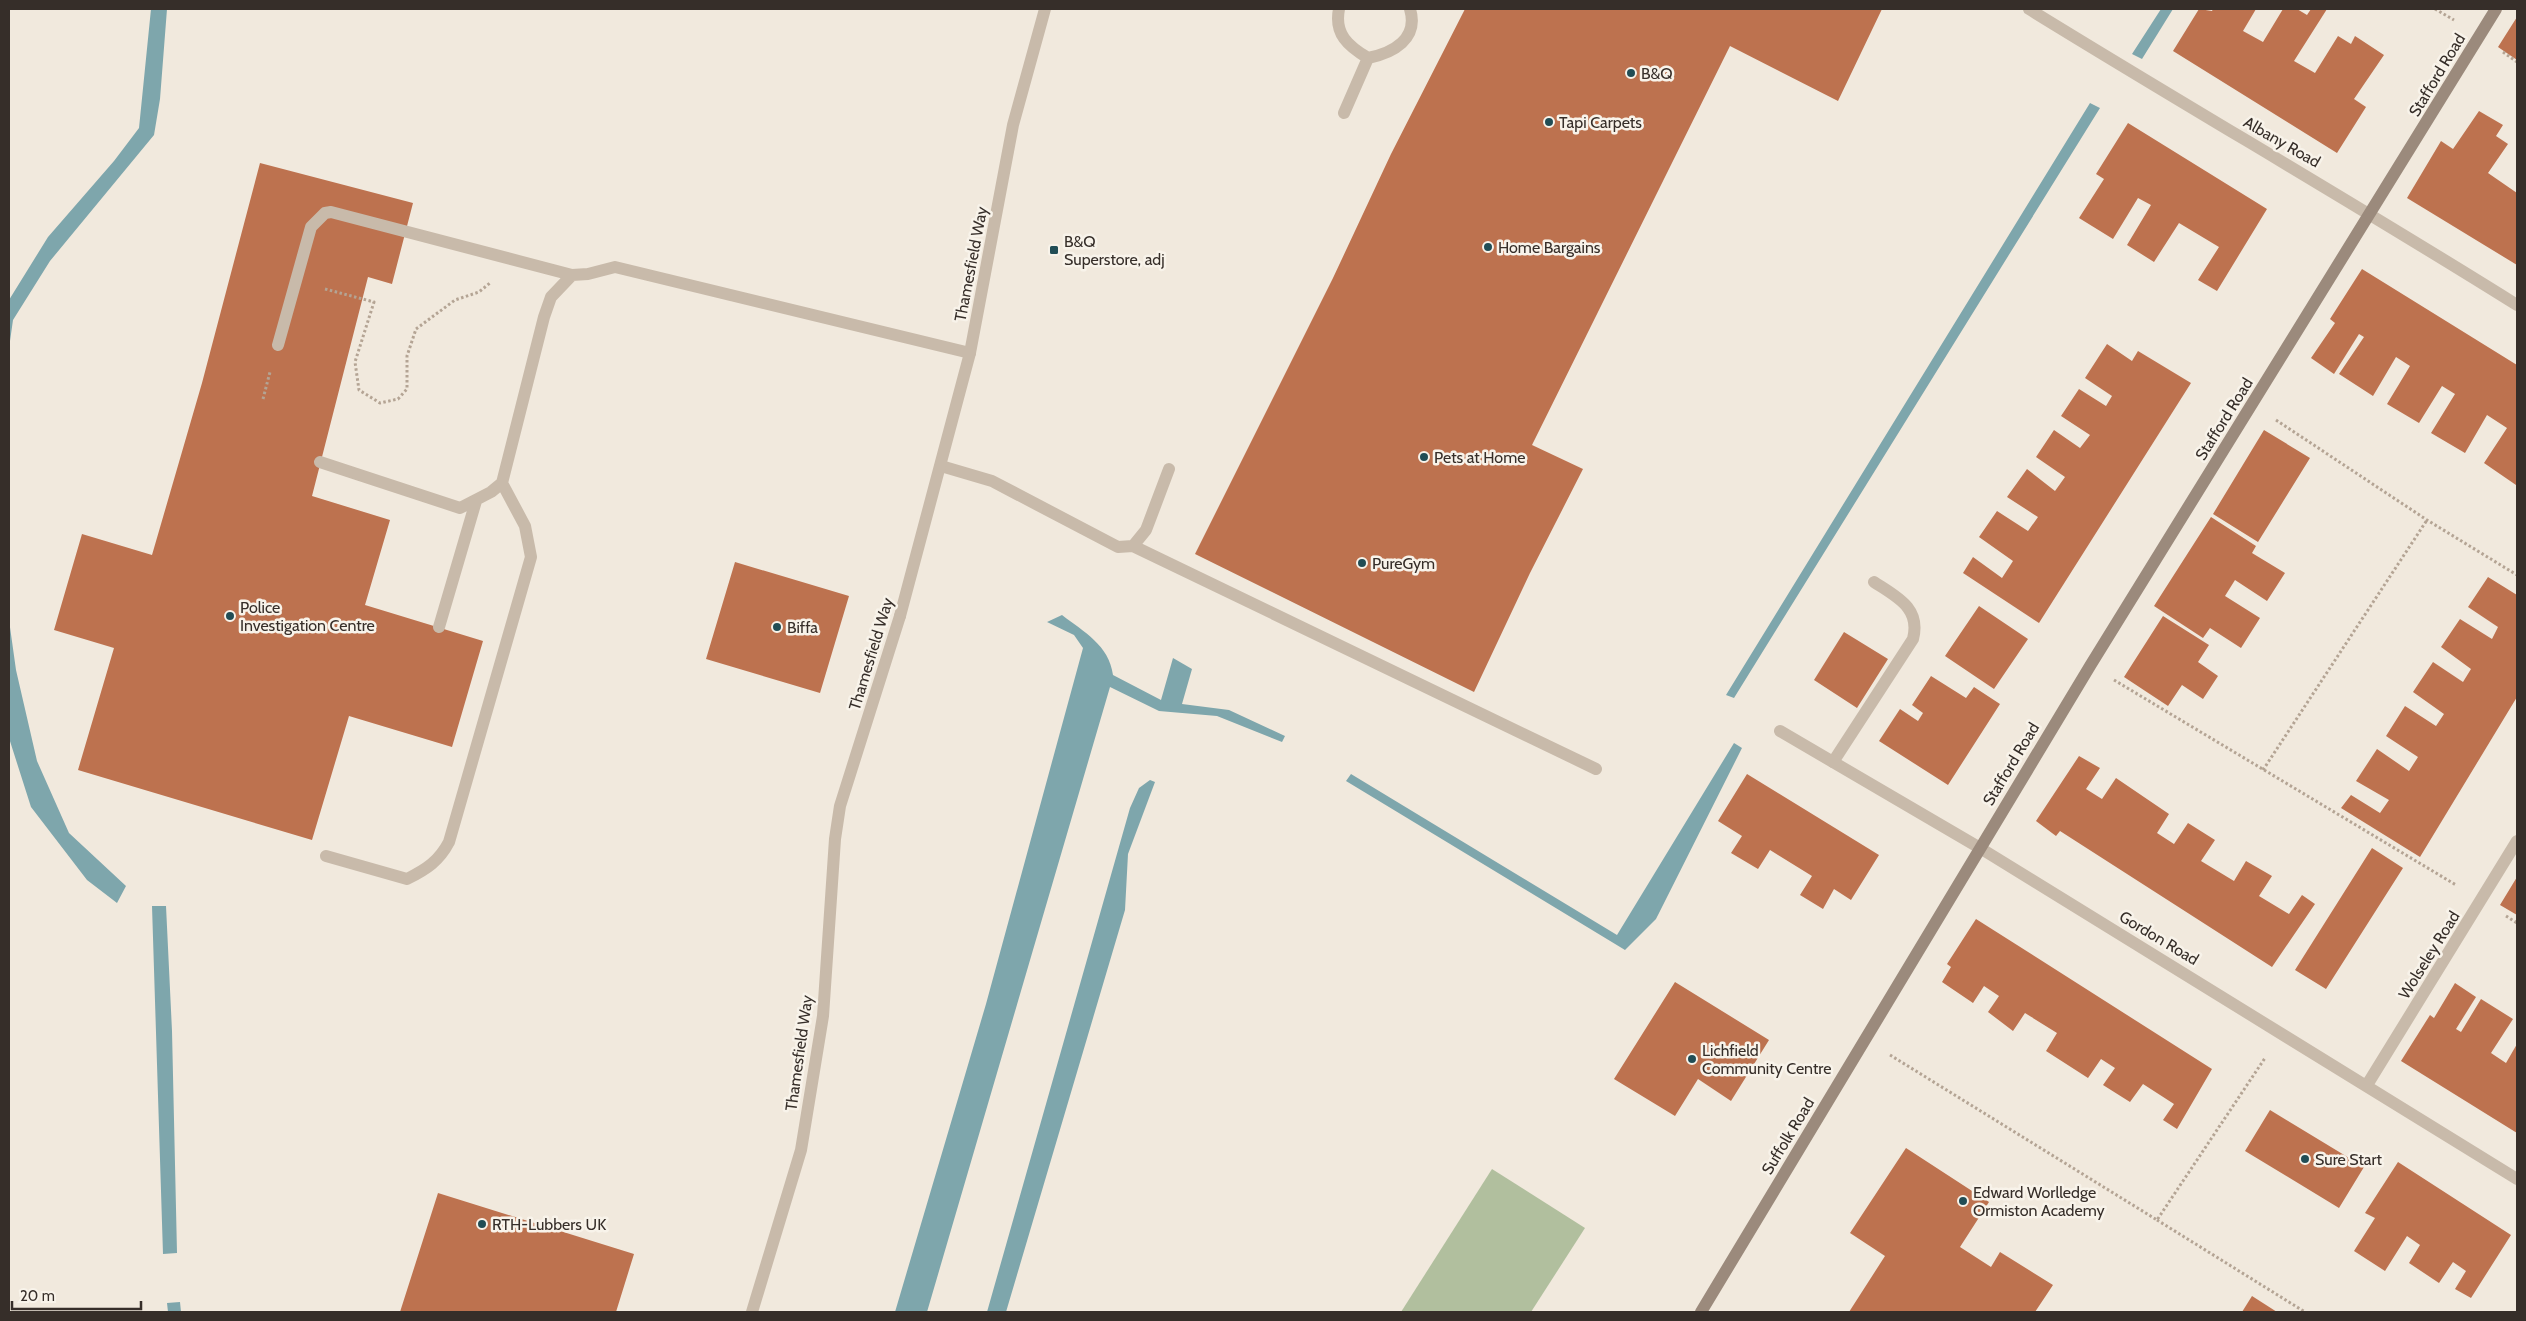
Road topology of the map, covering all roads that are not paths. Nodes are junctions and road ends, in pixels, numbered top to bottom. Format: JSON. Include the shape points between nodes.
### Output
{"nodes":[{"id":1,"x":1045,"y":9,"type":"edge"},
{"id":2,"x":1338,"y":9,"type":"edge"},
{"id":3,"x":1410,"y":9,"type":"edge"},
{"id":4,"x":2029,"y":9,"type":"edge"},
{"id":5,"x":2496,"y":9,"type":"edge"},
{"id":6,"x":1368,"y":58,"type":"junction"},
{"id":7,"x":1344,"y":113,"type":"dead end"},
{"id":8,"x":2371,"y":213,"type":"junction"},
{"id":9,"x":572,"y":275,"type":"junction"},
{"id":10,"x":2517,"y":305,"type":"edge"},
{"id":11,"x":278,"y":345,"type":"dead end"},
{"id":12,"x":970,"y":353,"type":"junction"},
{"id":13,"x":320,"y":462,"type":"dead end"},
{"id":14,"x":941,"y":466,"type":"junction"},
{"id":15,"x":1169,"y":469,"type":"dead end"},
{"id":16,"x":502,"y":483,"type":"junction"},
{"id":17,"x":476,"y":501,"type":"junction"},
{"id":18,"x":1133,"y":546,"type":"junction"},
{"id":19,"x":1874,"y":582,"type":"dead end"},
{"id":20,"x":439,"y":627,"type":"dead end"},
{"id":21,"x":1780,"y":731,"type":"dead end"},
{"id":22,"x":1833,"y":762,"type":"junction"},
{"id":23,"x":1596,"y":769,"type":"dead end"},
{"id":24,"x":2517,"y":842,"type":"edge"},
{"id":25,"x":1980,"y":848,"type":"junction"},
{"id":26,"x":326,"y":856,"type":"dead end"},
{"id":27,"x":2367,"y":1085,"type":"junction"},
{"id":28,"x":2517,"y":1179,"type":"edge"},
{"id":29,"x":752,"y":1312,"type":"edge"},
{"id":30,"x":1701,"y":1312,"type":"edge"}],
"edges":[{"from":1,"to":12,"type":"street","name":"Thamesfield Way","via":[[1013,125]]},
{"from":2,"to":6,"type":"street","via":[[1339,29],[1345,41]]},
{"from":3,"to":6,"type":"street","via":[[1409,31],[1403,42],[1389,53]]},
{"from":4,"to":8,"type":"street","name":"Albany Road"},
{"from":5,"to":8,"type":"street","name":"Stafford Road"},
{"from":6,"to":7,"type":"street"},
{"from":8,"to":10,"type":"street","name":"Albany Road"},
{"from":8,"to":25,"type":"street","name":"Stafford Road"},
{"from":9,"to":11,"type":"street","via":[[331,212],[311,227]]},
{"from":9,"to":12,"type":"street","via":[[615,267]]},
{"from":9,"to":16,"type":"street","via":[[552,297],[544,317]]},
{"from":12,"to":14,"type":"street","name":"Thamesfield Way"},
{"from":13,"to":17,"type":"street","via":[[460,508]]},
{"from":14,"to":18,"type":"street","via":[[992,482],[1118,547]]},
{"from":14,"to":29,"type":"street","name":"Thamesfield Way","via":[[900,616],[840,806],[823,1016],[801,1150]]},
{"from":15,"to":18,"type":"street","via":[[1146,530]]},
{"from":16,"to":17,"type":"street"},
{"from":16,"to":26,"type":"street","via":[[526,526],[531,557],[449,842],[440,857],[407,879]]},
{"from":17,"to":20,"type":"street"},
{"from":18,"to":23,"type":"street"},
{"from":19,"to":22,"type":"street","via":[[1907,603],[1916,629],[1913,639]]},
{"from":21,"to":22,"type":"street","name":"Gordon Road"},
{"from":22,"to":25,"type":"street","name":"Gordon Road"},
{"from":24,"to":27,"type":"street","name":"Wolseley Road"},
{"from":25,"to":27,"type":"street","name":"Gordon Road"},
{"from":25,"to":30,"type":"street","name":"Suffolk Road"},
{"from":27,"to":28,"type":"street","name":"Gordon Road"}]}
